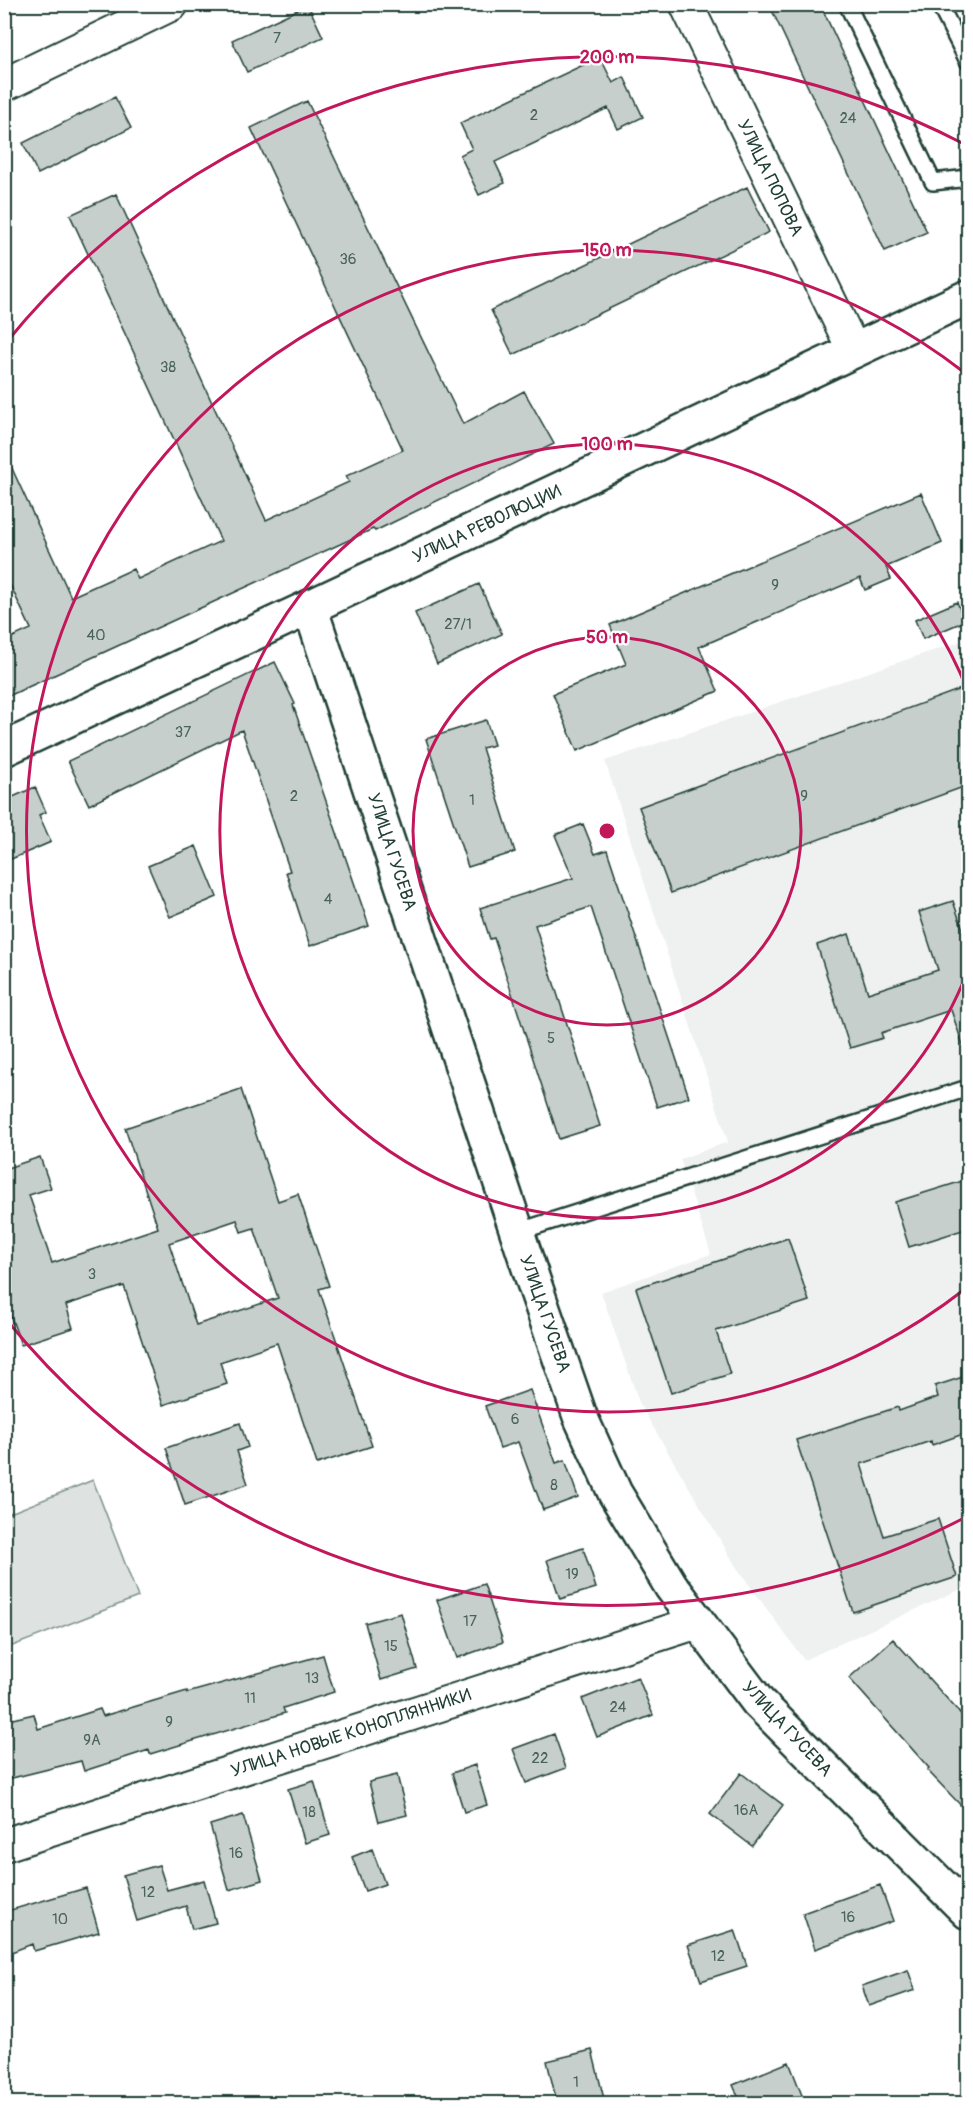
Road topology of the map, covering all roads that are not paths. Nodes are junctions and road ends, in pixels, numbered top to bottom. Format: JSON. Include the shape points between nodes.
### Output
{"nodes":[{"id":1,"x":172,"y":4,"type":"edge"},
{"id":2,"x":686,"y":4,"type":"edge"},
{"id":3,"x":847,"y":4,"type":"edge"},
{"id":4,"x":939,"y":4,"type":"edge"},
{"id":5,"x":969,"y":62,"type":"edge"},
{"id":6,"x":4,"y":85,"type":"edge"},
{"id":7,"x":969,"y":178,"type":"edge"},
{"id":8,"x":969,"y":297,"type":"edge"},
{"id":9,"x":854,"y":351,"type":"junction"},
{"id":10,"x":310,"y":607,"type":"junction"},
{"id":11,"x":4,"y":748,"type":"edge"},
{"id":12,"x":969,"y":1088,"type":"edge"},
{"id":13,"x":517,"y":1232,"type":"junction"},
{"id":14,"x":698,"y":1622,"type":"junction"},
{"id":15,"x":4,"y":1845,"type":"edge"},
{"id":16,"x":969,"y":1912,"type":"edge"}],
"edges":[{"from":1,"to":6,"type":"street"},
{"from":2,"to":9,"type":"street","name":"УЛИЦА ПОПОВА"},
{"from":3,"to":7,"type":"lane","via":[[933,182]]},
{"from":4,"to":5,"type":"lane"},
{"from":8,"to":9,"type":"main road","name":"УЛИЦА РЕВОЛЮЦИИ"},
{"from":9,"to":10,"type":"main road","name":"УЛИЦА РЕВОЛЮЦИИ"},
{"from":10,"to":11,"type":"main road","name":"УЛИЦА РЕВОЛЮЦИИ"},
{"from":10,"to":13,"type":"main road","name":"УЛИЦА ГУСЕВА"},
{"from":12,"to":13,"type":"lane"},
{"from":13,"to":14,"type":"main road","name":"УЛИЦА ГУСЕВА","via":[[580,1416],[615,1493],[670,1586]]},
{"from":14,"to":15,"type":"street","name":"УЛИЦА НОВЫЕ КОНОПЛЯННИКИ"},
{"from":14,"to":16,"type":"main road","name":"УЛИЦА ГУСЕВА","via":[[758,1702]]}]}
